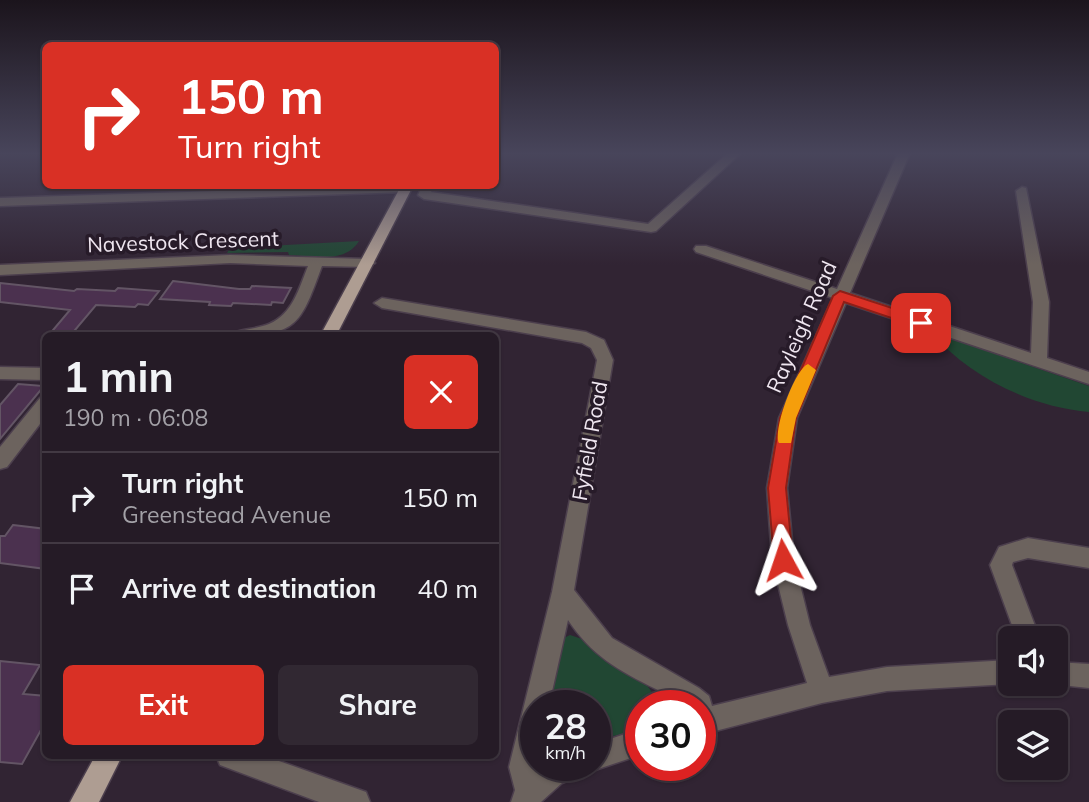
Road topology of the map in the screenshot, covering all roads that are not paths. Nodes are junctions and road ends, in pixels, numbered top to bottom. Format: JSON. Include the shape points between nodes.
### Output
{"nodes":[{"id":1,"x":361,"y":190,"type":"edge"},
{"id":2,"x":404,"y":190,"type":"edge"},
{"id":3,"x":429,"y":190,"type":"edge"},
{"id":4,"x":693,"y":190,"type":"edge"},
{"id":5,"x":887,"y":190,"type":"edge"},
{"id":6,"x":1022,"y":191,"type":"dead end"},
{"id":7,"x":0,"y":202,"type":"edge"},
{"id":8,"x":701,"y":249,"type":"dead end"},
{"id":9,"x":317,"y":261,"type":"junction"},
{"id":10,"x":368,"y":263,"type":"junction"},
{"id":11,"x":0,"y":270,"type":"edge"},
{"id":12,"x":840,"y":296,"type":"junction"},
{"id":13,"x":382,"y":303,"type":"dead end"},
{"id":14,"x":283,"y":331,"type":"edge"},
{"id":15,"x":330,"y":332,"type":"edge"},
{"id":16,"x":1039,"y":360,"type":"junction"},
{"id":17,"x":0,"y":373,"type":"edge"},
{"id":18,"x":42,"y":374,"type":"edge"},
{"id":19,"x":1089,"y":378,"type":"edge"},
{"id":20,"x":42,"y":408,"type":"edge"},
{"id":21,"x":0,"y":461,"type":"edge"},
{"id":22,"x":1089,"y":558,"type":"edge"},
{"id":23,"x":563,"y":592,"type":"junction"},
{"id":24,"x":1024,"y":626,"type":"edge"},
{"id":25,"x":998,"y":673,"type":"edge"},
{"id":26,"x":1068,"y":675,"type":"edge"},
{"id":27,"x":1089,"y":677,"type":"edge"},
{"id":28,"x":540,"y":690,"type":"edge"},
{"id":29,"x":684,"y":690,"type":"edge"},
{"id":30,"x":822,"y":691,"type":"junction"},
{"id":31,"x":716,"y":710,"type":"edge"},
{"id":32,"x":107,"y":759,"type":"edge"},
{"id":33,"x":237,"y":759,"type":"edge"},
{"id":34,"x":544,"y":781,"type":"edge"},
{"id":35,"x":526,"y":798,"type":"edge"},
{"id":36,"x":84,"y":802,"type":"edge"},
{"id":37,"x":356,"y":802,"type":"edge"}],
"edges":[{"from":1,"to":7,"type":"street"},
{"from":2,"to":10,"type":"main road"},
{"from":3,"to":4,"type":"street","via":[[651,228]]},
{"from":5,"to":12,"type":"street","name":"Rayleigh Road"},
{"from":6,"to":16,"type":"street","via":[[1041,302]]},
{"from":8,"to":12,"type":"street"},
{"from":9,"to":10,"type":"street","name":"Navestock Crescent"},
{"from":9,"to":11,"type":"street","name":"Navestock Crescent","via":[[230,259]]},
{"from":9,"to":14,"type":"street"},
{"from":10,"to":15,"type":"main road"},
{"from":12,"to":16,"type":"street"},
{"from":12,"to":30,"type":"street","name":"Rayleigh Road","via":[[788,418],[777,488],[783,560]]},
{"from":13,"to":23,"type":"street","name":"Fyfield Road","via":[[586,338],[598,344],[605,360]]},
{"from":16,"to":19,"type":"street"},
{"from":17,"to":18,"type":"street"},
{"from":20,"to":21,"type":"street"},
{"from":22,"to":24,"type":"street","via":[[1028,548],[1006,554],[1001,565]]},
{"from":23,"to":28,"type":"street","name":"Fyfield Road"},
{"from":23,"to":29,"type":"street","via":[[610,652]]},
{"from":25,"to":30,"type":"street","via":[[887,679]]},
{"from":26,"to":27,"type":"street"},
{"from":30,"to":31,"type":"street"},
{"from":32,"to":36,"type":"main road"},
{"from":33,"to":37,"type":"street"},
{"from":34,"to":35,"type":"street"}]}
